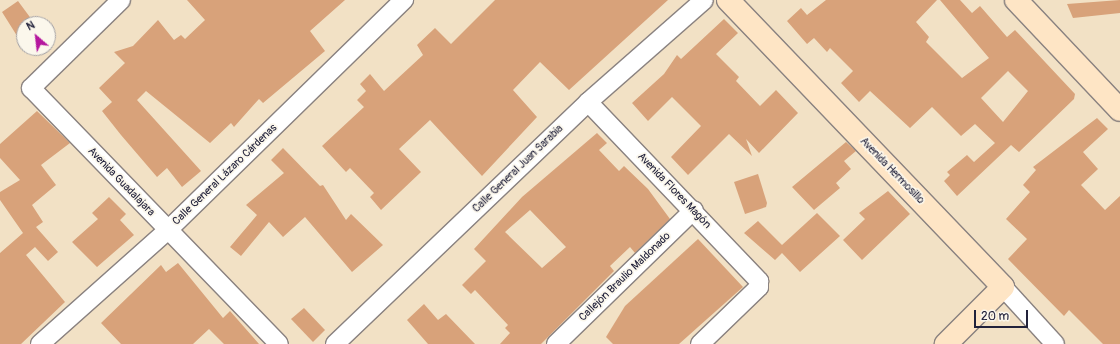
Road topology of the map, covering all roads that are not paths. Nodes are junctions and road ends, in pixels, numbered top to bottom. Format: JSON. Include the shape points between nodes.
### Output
{"nodes":[{"id":1,"x":121,"y":0,"type":"edge"},
{"id":2,"x":404,"y":0,"type":"edge"},
{"id":3,"x":704,"y":0,"type":"edge"},
{"id":4,"x":728,"y":0,"type":"edge"},
{"id":5,"x":1016,"y":0,"type":"edge"},
{"id":6,"x":588,"y":102,"type":"junction"},
{"id":7,"x":1120,"y":110,"type":"edge"},
{"id":8,"x":694,"y":210,"type":"junction"},
{"id":9,"x":168,"y":230,"type":"junction"},
{"id":10,"x":1003,"y":288,"type":"junction"},
{"id":11,"x":40,"y":344,"type":"edge"},
{"id":12,"x":279,"y":344,"type":"edge"},
{"id":13,"x":335,"y":344,"type":"edge"},
{"id":14,"x":556,"y":344,"type":"edge"},
{"id":15,"x":700,"y":344,"type":"edge"},
{"id":16,"x":946,"y":344,"type":"edge"},
{"id":17,"x":1055,"y":344,"type":"edge"}],
"edges":[{"from":1,"to":9,"type":"street","name":"Avenida Guadalajara","via":[[31,88]]},
{"from":2,"to":9,"type":"street","name":"Calle General Lázaro Cárdenas"},
{"from":3,"to":6,"type":"street","name":"Calle General Juan Sarabia"},
{"from":4,"to":10,"type":"street","name":"Avenida Hermosillo"},
{"from":5,"to":7,"type":"street"},
{"from":6,"to":8,"type":"street","name":"Avenida Flores Magón"},
{"from":6,"to":13,"type":"street","name":"Calle General Juan Sarabia"},
{"from":8,"to":14,"type":"street","name":"Callejón Braulio Maldonado"},
{"from":8,"to":15,"type":"street","name":"Avenida Flores Magón","via":[[759,281],[759,287]]},
{"from":9,"to":11,"type":"street","name":"Calle General Lázaro Cárdenas"},
{"from":9,"to":12,"type":"street","name":"Avenida Guadalajara"},
{"from":10,"to":16,"type":"street"},
{"from":10,"to":17,"type":"street","name":"Avenida Hermosillo"}]}
